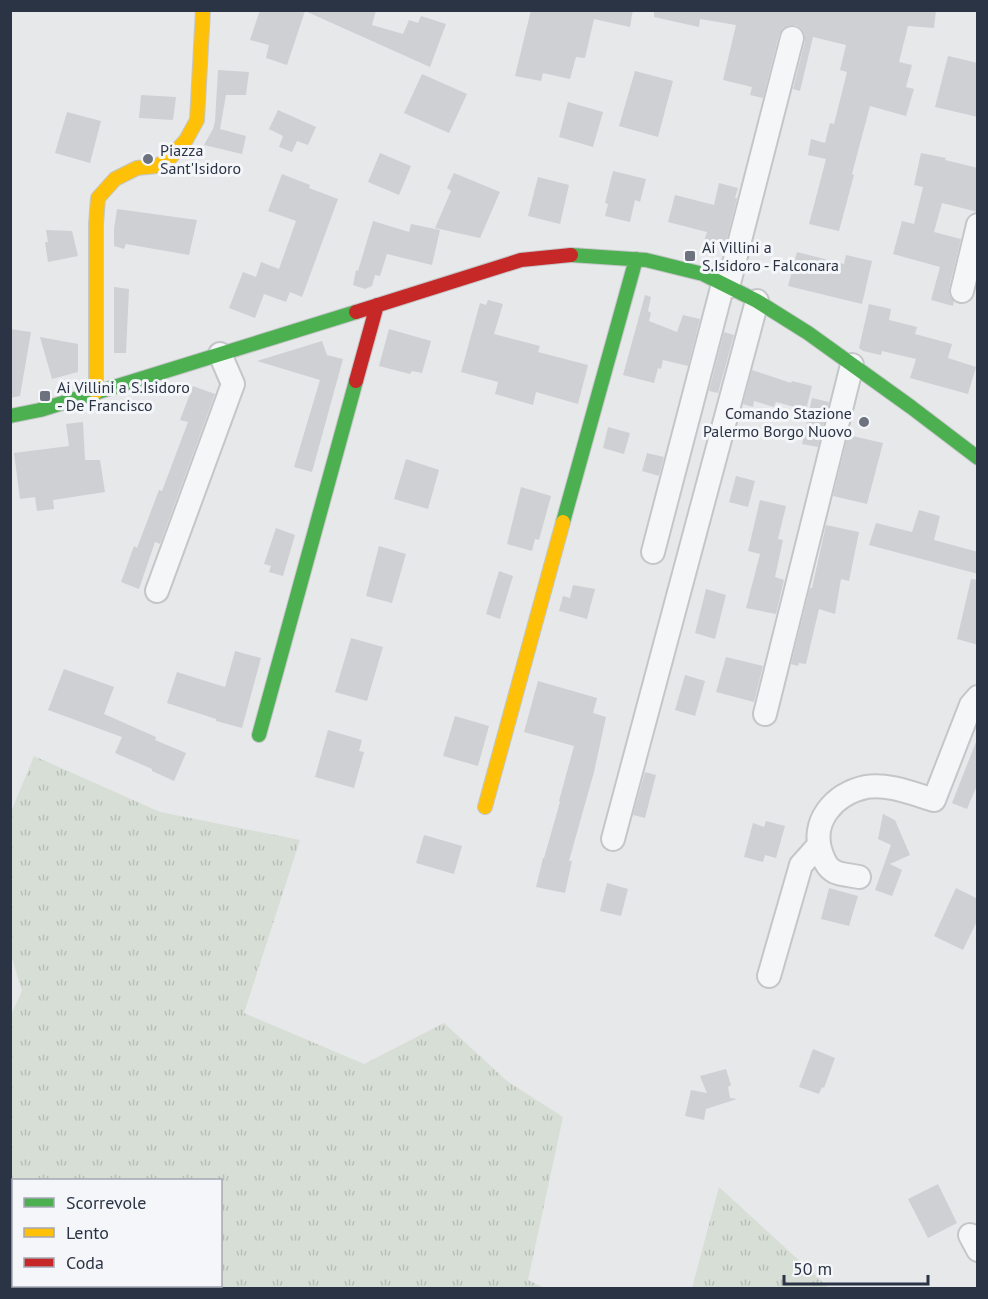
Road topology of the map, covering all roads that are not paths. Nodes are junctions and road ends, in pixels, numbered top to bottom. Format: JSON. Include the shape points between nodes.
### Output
{"nodes":[{"id":1,"x":203,"y":10,"type":"edge"},
{"id":2,"x":792,"y":38,"type":"dead end"},
{"id":3,"x":978,"y":225,"type":"edge"},
{"id":4,"x":636,"y":260,"type":"junction"},
{"id":5,"x":725,"y":285,"type":"junction"},
{"id":6,"x":962,"y":291,"type":"dead end"},
{"id":7,"x":757,"y":301,"type":"junction"},
{"id":8,"x":377,"y":304,"type":"junction"},
{"id":9,"x":220,"y":354,"type":"junction"},
{"id":10,"x":852,"y":364,"type":"junction"},
{"id":11,"x":96,"y":392,"type":"junction"},
{"id":12,"x":10,"y":416,"type":"edge"},
{"id":13,"x":978,"y":458,"type":"edge"},
{"id":14,"x":653,"y":552,"type":"dead end"},
{"id":15,"x":157,"y":591,"type":"dead end"},
{"id":16,"x":978,"y":698,"type":"edge"},
{"id":17,"x":765,"y":714,"type":"dead end"},
{"id":18,"x":259,"y":735,"type":"dead end"},
{"id":19,"x":485,"y":807,"type":"dead end"},
{"id":20,"x":613,"y":839,"type":"dead end"},
{"id":21,"x":818,"y":846,"type":"junction"},
{"id":22,"x":859,"y":877,"type":"dead end"},
{"id":23,"x":769,"y":976,"type":"dead end"}],
"edges":[{"from":1,"to":11,"type":"street","via":[[197,120],[186,140],[157,166],[137,168],[115,179],[98,198]]},
{"from":2,"to":5,"type":"street"},
{"from":3,"to":6,"type":"street"},
{"from":4,"to":5,"type":"street","via":[[703,274]]},
{"from":4,"to":8,"type":"street","via":[[566,255],[521,260]]},
{"from":4,"to":19,"type":"street"},
{"from":5,"to":7,"type":"street"},
{"from":5,"to":14,"type":"street"},
{"from":7,"to":10,"type":"street"},
{"from":7,"to":20,"type":"street"},
{"from":8,"to":9,"type":"street"},
{"from":8,"to":18,"type":"street"},
{"from":9,"to":11,"type":"street"},
{"from":9,"to":15,"type":"street","via":[[232,384]]},
{"from":10,"to":13,"type":"street"},
{"from":10,"to":17,"type":"street"},
{"from":11,"to":12,"type":"street"},
{"from":16,"to":21,"type":"street","via":[[970,705],[934,800],[890,788],[868,787],[853,792],[839,799],[821,819]]},
{"from":21,"to":22,"type":"street","via":[[833,871]]},
{"from":21,"to":23,"type":"street","via":[[801,865]]}]}
